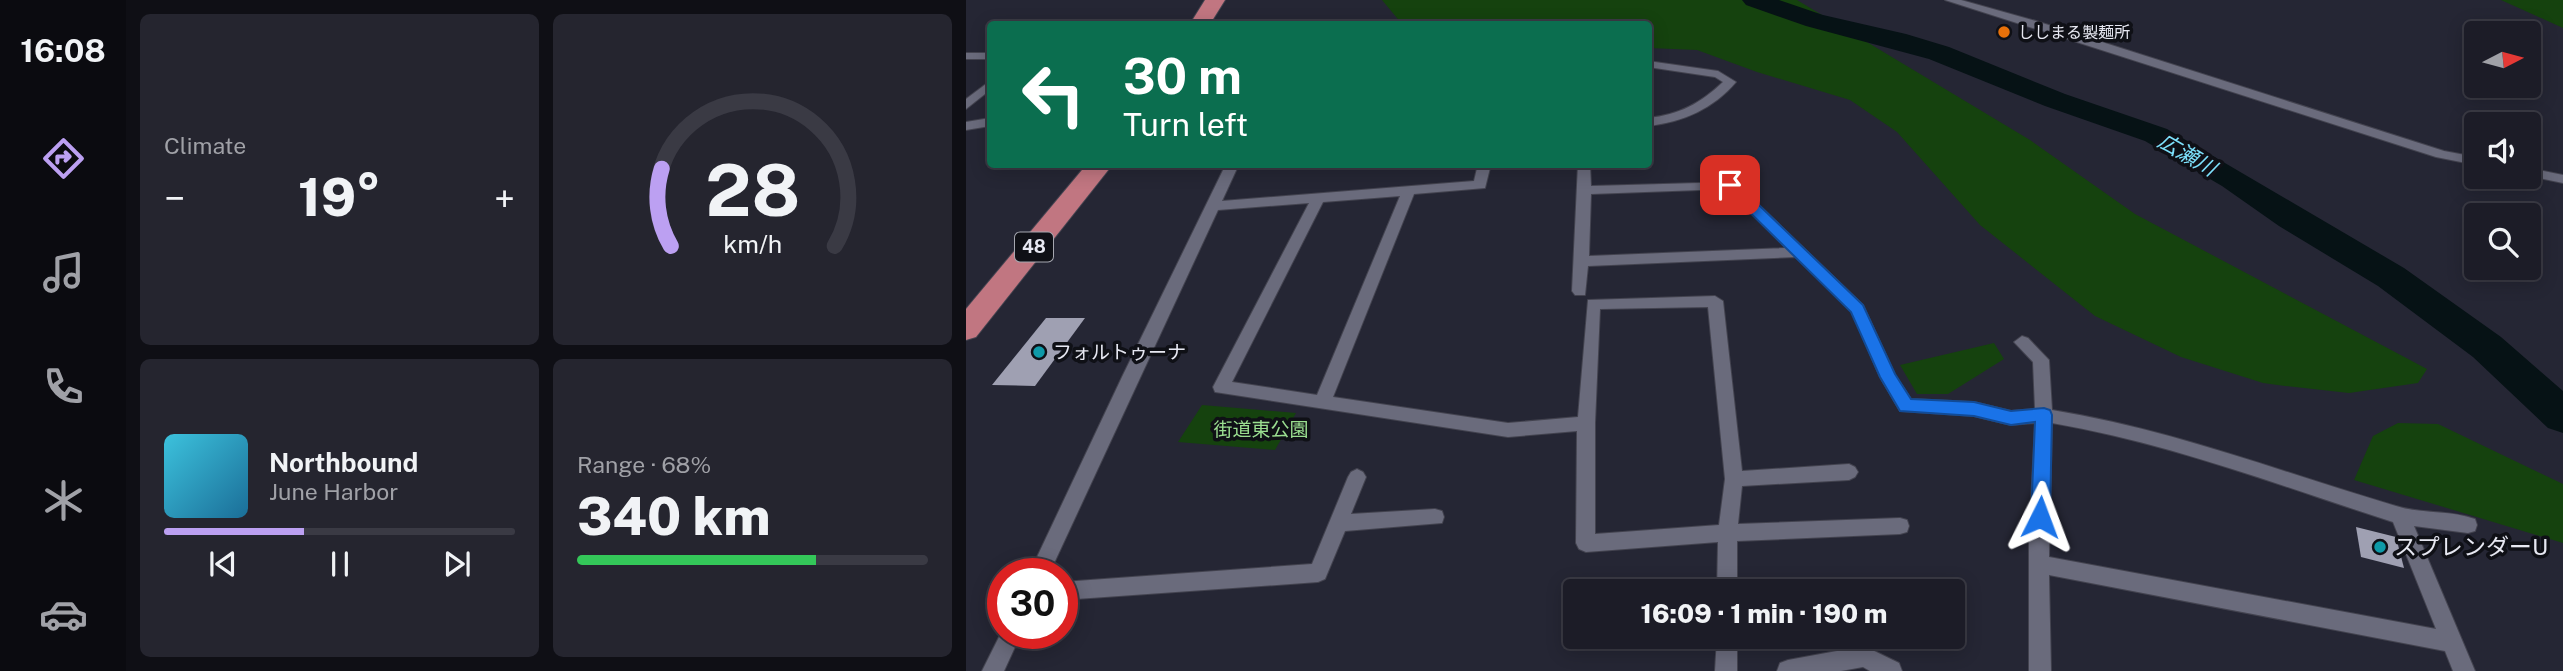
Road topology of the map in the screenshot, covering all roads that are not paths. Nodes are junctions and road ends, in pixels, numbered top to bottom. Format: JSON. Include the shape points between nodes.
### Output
{"nodes":[{"id":1,"x":1215,"y":0,"type":"edge"},
{"id":2,"x":1950,"y":0,"type":"edge"},
{"id":3,"x":1202,"y":21,"type":"edge"},
{"id":4,"x":987,"y":55,"type":"edge"},
{"id":5,"x":966,"y":56,"type":"edge"},
{"id":6,"x":1652,"y":65,"type":"edge"},
{"id":7,"x":987,"y":86,"type":"edge"},
{"id":8,"x":966,"y":105,"type":"edge"},
{"id":9,"x":987,"y":122,"type":"edge"},
{"id":10,"x":1652,"y":122,"type":"edge"},
{"id":11,"x":966,"y":126,"type":"edge"},
{"id":12,"x":2464,"y":159,"type":"edge"},
{"id":13,"x":1098,"y":168,"type":"edge"},
{"id":14,"x":1232,"y":168,"type":"edge"},
{"id":15,"x":1484,"y":168,"type":"edge"},
{"id":16,"x":1584,"y":168,"type":"edge"},
{"id":17,"x":2541,"y":174,"type":"edge"},
{"id":18,"x":2563,"y":178,"type":"edge"},
{"id":19,"x":1584,"y":190,"type":"junction"},
{"id":20,"x":1408,"y":192,"type":"junction"},
{"id":21,"x":1318,"y":199,"type":"junction"},
{"id":22,"x":1215,"y":206,"type":"junction"},
{"id":23,"x":1798,"y":252,"type":"junction"},
{"id":24,"x":1582,"y":261,"type":"junction"},
{"id":25,"x":1580,"y":291,"type":"dead end"},
{"id":26,"x":966,"y":329,"type":"edge"},
{"id":27,"x":2022,"y":342,"type":"dead end"},
{"id":28,"x":1322,"y":400,"type":"junction"},
{"id":29,"x":2044,"y":415,"type":"junction"},
{"id":30,"x":1586,"y":424,"type":"junction"},
{"id":31,"x":1849,"y":472,"type":"dead end"},
{"id":32,"x":1357,"y":477,"type":"dead end"},
{"id":33,"x":1734,"y":479,"type":"junction"},
{"id":34,"x":2400,"y":516,"type":"junction"},
{"id":35,"x":1435,"y":517,"type":"dead end"},
{"id":36,"x":1338,"y":523,"type":"junction"},
{"id":37,"x":2469,"y":525,"type":"dead end"},
{"id":38,"x":1900,"y":526,"type":"dead end"},
{"id":39,"x":1728,"y":533,"type":"junction"},
{"id":40,"x":1045,"y":558,"type":"edge"},
{"id":41,"x":2040,"y":564,"type":"junction"},
{"id":42,"x":1727,"y":579,"type":"edge"},
{"id":43,"x":1078,"y":590,"type":"edge"},
{"id":44,"x":2452,"y":642,"type":"junction"},
{"id":45,"x":1004,"y":649,"type":"edge"},
{"id":46,"x":1727,"y":649,"type":"edge"},
{"id":47,"x":993,"y":671,"type":"edge"},
{"id":48,"x":1726,"y":671,"type":"edge"},
{"id":49,"x":1788,"y":671,"type":"edge"},
{"id":50,"x":1891,"y":671,"type":"edge"},
{"id":51,"x":2040,"y":671,"type":"edge"},
{"id":52,"x":2464,"y":671,"type":"edge"}],
"edges":[{"from":1,"to":3,"type":"highway"},
{"from":2,"to":12,"type":"street"},
{"from":4,"to":5,"type":"street"},
{"from":6,"to":10,"type":"street","via":[[1718,74],[1730,82],[1706,104],[1673,120]]},
{"from":7,"to":8,"type":"street"},
{"from":9,"to":11,"type":"street"},
{"from":13,"to":26,"type":"highway","number":"48"},
{"from":14,"to":22,"type":"street"},
{"from":15,"to":20,"type":"street","via":[[1480,185]]},
{"from":16,"to":19,"type":"street"},
{"from":17,"to":18,"type":"street"},
{"from":19,"to":23,"type":"street","via":[[1730,185]]},
{"from":19,"to":24,"type":"street"},
{"from":20,"to":21,"type":"street"},
{"from":20,"to":28,"type":"street"},
{"from":21,"to":22,"type":"street"},
{"from":21,"to":28,"type":"street","via":[[1221,387]]},
{"from":22,"to":40,"type":"street"},
{"from":23,"to":24,"type":"street"},
{"from":23,"to":29,"type":"street","via":[[1858,309],[1906,406],[1974,409],[2011,418]]},
{"from":24,"to":25,"type":"street"},
{"from":27,"to":29,"type":"street","via":[[2041,360]]},
{"from":28,"to":30,"type":"street","via":[[1508,430]]},
{"from":29,"to":34,"type":"street","via":[[2156,438]]},
{"from":29,"to":41,"type":"street"},
{"from":30,"to":33,"type":"street","via":[[1593,304],[1715,301]]},
{"from":30,"to":39,"type":"street","via":[[1586,543]]},
{"from":31,"to":33,"type":"street"},
{"from":32,"to":36,"type":"street"},
{"from":33,"to":39,"type":"street"},
{"from":34,"to":37,"type":"street"},
{"from":34,"to":44,"type":"street"},
{"from":35,"to":36,"type":"street"},
{"from":36,"to":43,"type":"street","via":[[1318,572]]},
{"from":38,"to":39,"type":"street"},
{"from":39,"to":42,"type":"street"},
{"from":41,"to":44,"type":"street"},
{"from":41,"to":51,"type":"street"},
{"from":44,"to":52,"type":"street"},
{"from":45,"to":47,"type":"street"},
{"from":46,"to":48,"type":"street"},
{"from":49,"to":50,"type":"street","via":[[1864,656]]}]}
